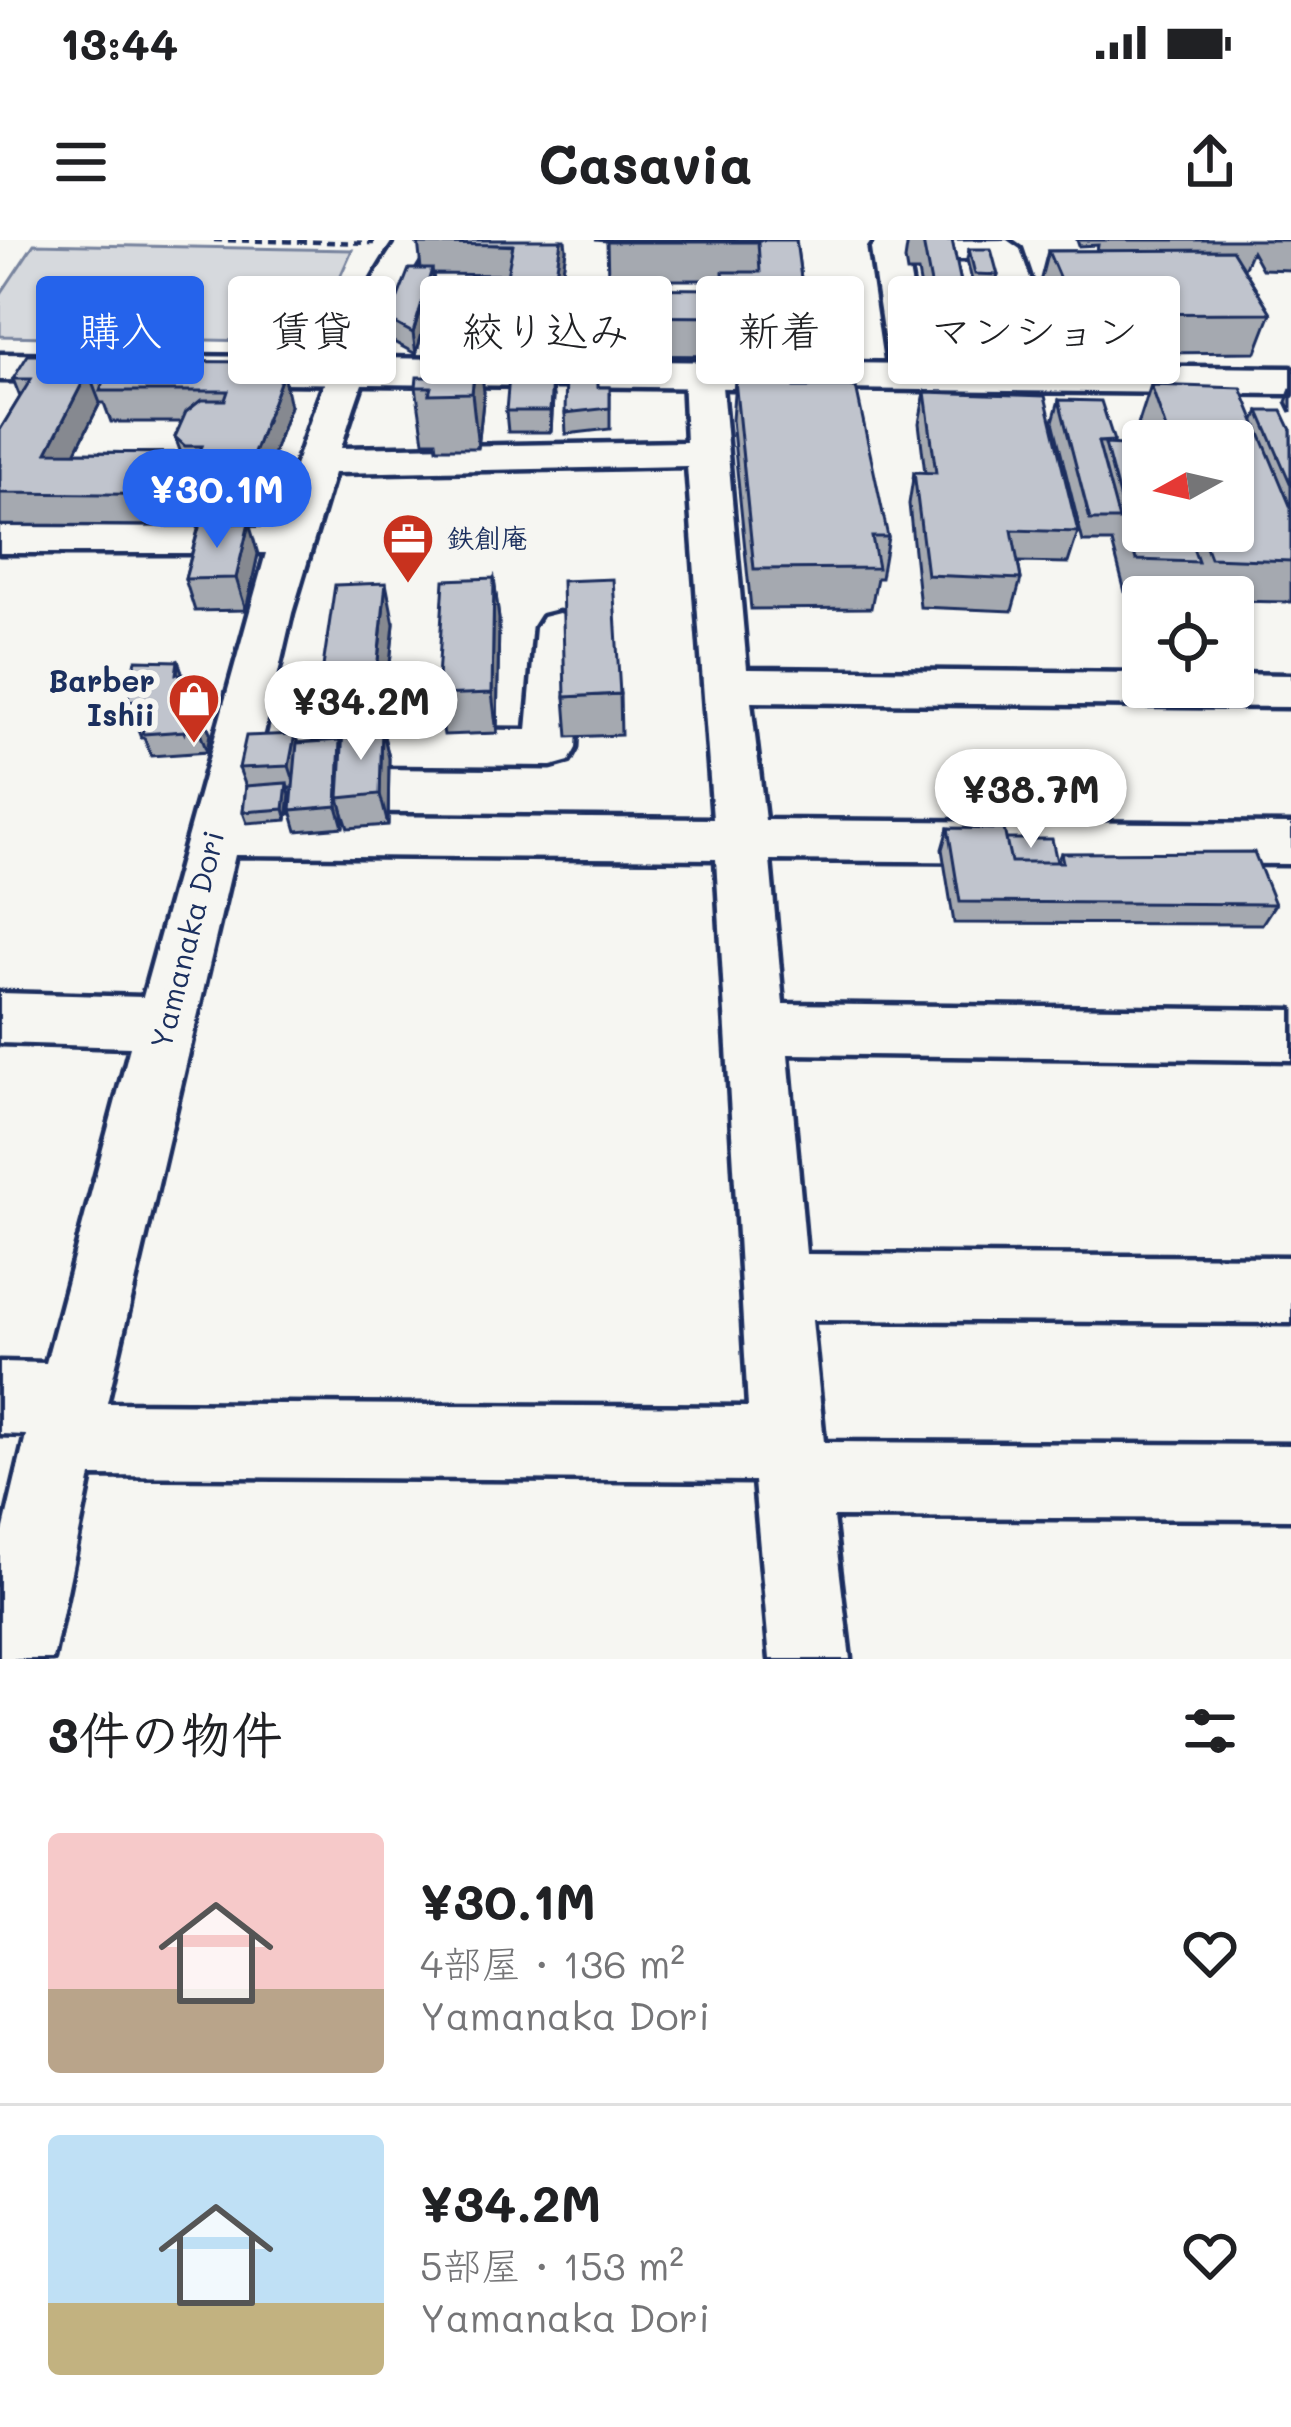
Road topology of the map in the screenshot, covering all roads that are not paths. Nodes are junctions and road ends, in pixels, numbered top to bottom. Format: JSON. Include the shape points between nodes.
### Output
{"nodes":[{"id":1,"x":414,"y":242,"type":"edge"},
{"id":2,"x":391,"y":276,"type":"edge"},
{"id":3,"x":1012,"y":276,"type":"edge"},
{"id":4,"x":888,"y":303,"type":"edge"},
{"id":5,"x":0,"y":367,"type":"edge"},
{"id":6,"x":228,"y":369,"type":"edge"},
{"id":7,"x":396,"y":371,"type":"edge"},
{"id":8,"x":696,"y":375,"type":"edge"},
{"id":9,"x":1180,"y":380,"type":"edge"},
{"id":10,"x":1291,"y":381,"type":"edge"},
{"id":11,"x":342,"y":384,"type":"edge"},
{"id":12,"x":703,"y":384,"type":"edge"},
{"id":13,"x":707,"y":454,"type":"junction"},
{"id":14,"x":318,"y":461,"type":"junction"},
{"id":15,"x":0,"y":540,"type":"edge"},
{"id":16,"x":294,"y":540,"type":"junction"},
{"id":17,"x":560,"y":628,"type":"edge"},
{"id":18,"x":725,"y":685,"type":"junction"},
{"id":19,"x":1291,"y":691,"type":"edge"},
{"id":20,"x":437,"y":697,"type":"edge"},
{"id":21,"x":237,"y":746,"type":"junction"},
{"id":22,"x":432,"y":750,"type":"junction"},
{"id":23,"x":214,"y":835,"type":"junction"},
{"id":24,"x":741,"y":839,"type":"junction"},
{"id":25,"x":1291,"y":844,"type":"edge"},
{"id":26,"x":0,"y":1018,"type":"edge"},
{"id":27,"x":169,"y":1023,"type":"junction"},
{"id":28,"x":755,"y":1029,"type":"junction"},
{"id":29,"x":1291,"y":1035,"type":"edge"},
{"id":30,"x":775,"y":1287,"type":"junction"},
{"id":31,"x":1291,"y":1290,"type":"edge"},
{"id":32,"x":0,"y":1398,"type":"edge"},
{"id":33,"x":67,"y":1419,"type":"junction"},
{"id":34,"x":789,"y":1461,"type":"junction"},
{"id":35,"x":1291,"y":1482,"type":"edge"},
{"id":36,"x":14,"y":1659,"type":"edge"},
{"id":37,"x":810,"y":1659,"type":"edge"}],
"edges":[{"from":1,"to":2,"type":"street","name":"Yamanaka Dori"},
{"from":3,"to":4,"type":"street","via":[[1003,249],[872,247]]},
{"from":5,"to":6,"type":"main road"},
{"from":7,"to":8,"type":"main road"},
{"from":9,"to":10,"type":"main road"},
{"from":11,"to":14,"type":"street","name":"Yamanaka Dori"},
{"from":12,"to":13,"type":"street"},
{"from":13,"to":14,"type":"street","via":[[439,470]]},
{"from":13,"to":18,"type":"street"},
{"from":14,"to":16,"type":"street","name":"Yamanaka Dori"},
{"from":15,"to":16,"type":"street"},
{"from":16,"to":21,"type":"street","name":"Yamanaka Dori"},
{"from":17,"to":22,"type":"street","via":[[551,748]]},
{"from":18,"to":19,"type":"street"},
{"from":18,"to":24,"type":"street"},
{"from":20,"to":22,"type":"street"},
{"from":21,"to":22,"type":"street"},
{"from":21,"to":23,"type":"street","name":"Yamanaka Dori"},
{"from":23,"to":24,"type":"street"},
{"from":23,"to":27,"type":"street","name":"Yamanaka Dori"},
{"from":24,"to":25,"type":"street"},
{"from":24,"to":28,"type":"street"},
{"from":26,"to":27,"type":"street"},
{"from":27,"to":33,"type":"street","name":"Yamanaka Dori"},
{"from":28,"to":29,"type":"street"},
{"from":28,"to":30,"type":"street"},
{"from":30,"to":31,"type":"street"},
{"from":30,"to":34,"type":"street"},
{"from":32,"to":33,"type":"street"},
{"from":33,"to":34,"type":"street"},
{"from":33,"to":36,"type":"street","name":"Yamanaka Dori"},
{"from":34,"to":35,"type":"street"},
{"from":34,"to":37,"type":"street"}]}
